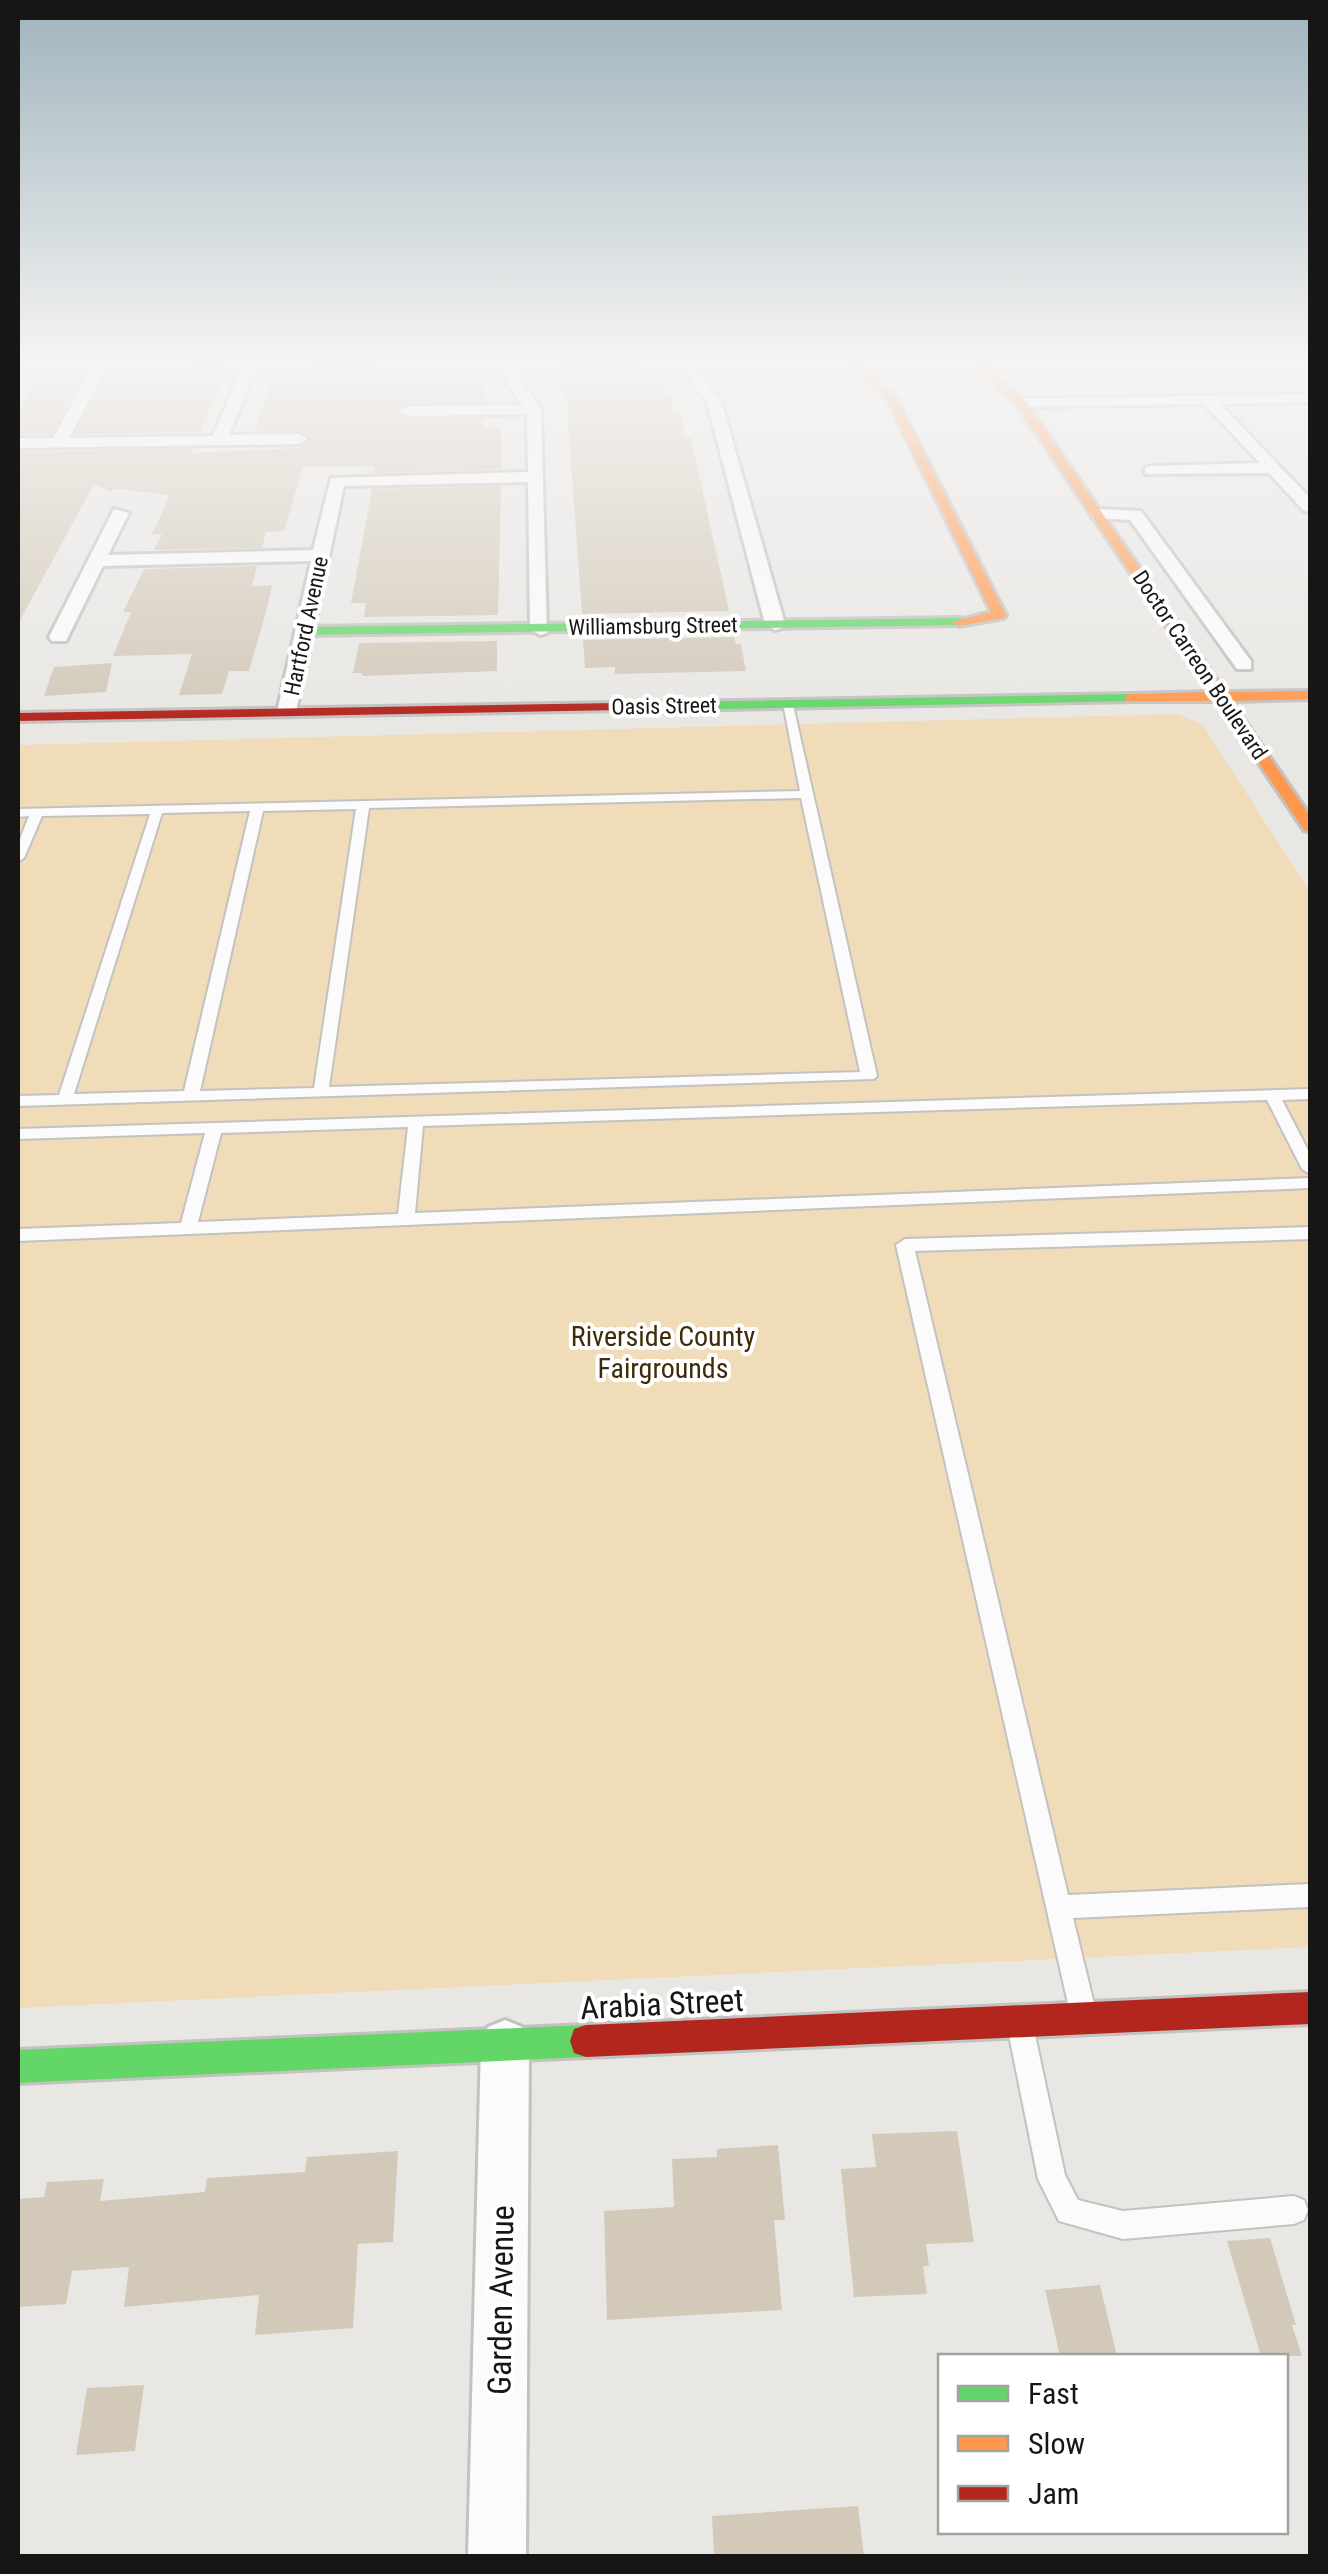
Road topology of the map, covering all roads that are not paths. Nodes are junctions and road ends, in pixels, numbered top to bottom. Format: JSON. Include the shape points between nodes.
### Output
{"nodes":[{"id":1,"x":337,"y":483,"type":"edge"},
{"id":2,"x":537,"y":483,"type":"edge"},
{"id":3,"x":736,"y":483,"type":"edge"},
{"id":4,"x":933,"y":483,"type":"edge"},
{"id":5,"x":1077,"y":483,"type":"edge"},
{"id":6,"x":1287,"y":483,"type":"edge"},
{"id":7,"x":1310,"y":507,"type":"edge"},
{"id":8,"x":120,"y":513,"type":"dead end"},
{"id":9,"x":1098,"y":514,"type":"junction"},
{"id":10,"x":322,"y":555,"type":"junction"},
{"id":11,"x":98,"y":560,"type":"junction"},
{"id":12,"x":775,"y":624,"type":"junction"},
{"id":13,"x":540,"y":629,"type":"junction"},
{"id":14,"x":305,"y":632,"type":"junction"},
{"id":15,"x":58,"y":637,"type":"dead end"},
{"id":16,"x":1244,"y":664,"type":"dead end"},
{"id":17,"x":1310,"y":696,"type":"edge"},
{"id":18,"x":1222,"y":698,"type":"junction"},
{"id":19,"x":787,"y":704,"type":"junction"},
{"id":20,"x":288,"y":712,"type":"junction"},
{"id":21,"x":18,"y":716,"type":"edge"},
{"id":22,"x":807,"y":794,"type":"junction"},
{"id":23,"x":363,"y":806,"type":"junction"},
{"id":24,"x":257,"y":808,"type":"junction"},
{"id":25,"x":157,"y":811,"type":"junction"},
{"id":26,"x":38,"y":812,"type":"junction"},
{"id":27,"x":18,"y":813,"type":"edge"},
{"id":28,"x":1310,"y":828,"type":"edge"},
{"id":29,"x":18,"y":858,"type":"edge"},
{"id":30,"x":320,"y":1092,"type":"junction"},
{"id":31,"x":1310,"y":1094,"type":"edge"},
{"id":32,"x":190,"y":1096,"type":"junction"},
{"id":33,"x":1272,"y":1096,"type":"junction"},
{"id":34,"x":66,"y":1100,"type":"junction"},
{"id":35,"x":18,"y":1101,"type":"edge"},
{"id":36,"x":416,"y":1122,"type":"junction"},
{"id":37,"x":214,"y":1128,"type":"junction"},
{"id":38,"x":18,"y":1134,"type":"edge"},
{"id":39,"x":1310,"y":1170,"type":"edge"},
{"id":40,"x":1310,"y":1183,"type":"edge"},
{"id":41,"x":406,"y":1220,"type":"junction"},
{"id":42,"x":188,"y":1228,"type":"junction"},
{"id":43,"x":1310,"y":1232,"type":"edge"},
{"id":44,"x":18,"y":1235,"type":"edge"},
{"id":45,"x":1310,"y":1895,"type":"edge"},
{"id":46,"x":1059,"y":1907,"type":"junction"},
{"id":47,"x":1310,"y":2008,"type":"edge"},
{"id":48,"x":1085,"y":2018,"type":"junction"},
{"id":49,"x":1019,"y":2020,"type":"junction"},
{"id":50,"x":506,"y":2044,"type":"junction"},
{"id":51,"x":18,"y":2068,"type":"edge"},
{"id":52,"x":1294,"y":2210,"type":"dead end"},
{"id":53,"x":497,"y":2556,"type":"edge"}],
"edges":[{"from":1,"to":10,"type":"street","name":"Hartford Avenue"},
{"from":2,"to":13,"type":"street"},
{"from":3,"to":12,"type":"street"},
{"from":4,"to":12,"type":"street","name":"Williamsburg Street","via":[[999,615],[972,622]]},
{"from":5,"to":9,"type":"street","name":"Doctor Carreon Boulevard"},
{"from":6,"to":7,"type":"street"},
{"from":8,"to":11,"type":"street"},
{"from":9,"to":16,"type":"street","via":[[1135,515]]},
{"from":9,"to":18,"type":"street","name":"Doctor Carreon Boulevard"},
{"from":10,"to":11,"type":"street"},
{"from":10,"to":14,"type":"street","name":"Hartford Avenue"},
{"from":11,"to":15,"type":"street"},
{"from":12,"to":13,"type":"street","name":"Williamsburg Street"},
{"from":13,"to":14,"type":"street","name":"Williamsburg Street"},
{"from":14,"to":20,"type":"street","name":"Hartford Avenue"},
{"from":17,"to":18,"type":"street","name":"Oasis Street"},
{"from":18,"to":19,"type":"street","name":"Oasis Street"},
{"from":18,"to":28,"type":"street","name":"Doctor Carreon Boulevard"},
{"from":19,"to":20,"type":"street","name":"Oasis Street"},
{"from":19,"to":22,"type":"lane"},
{"from":20,"to":21,"type":"street","name":"Oasis Street"},
{"from":22,"to":23,"type":"lane"},
{"from":22,"to":30,"type":"lane","via":[[869,1076]]},
{"from":23,"to":24,"type":"lane"},
{"from":23,"to":30,"type":"lane"},
{"from":24,"to":25,"type":"lane"},
{"from":24,"to":32,"type":"lane"},
{"from":25,"to":26,"type":"lane"},
{"from":25,"to":34,"type":"lane"},
{"from":26,"to":27,"type":"lane"},
{"from":26,"to":29,"type":"lane"},
{"from":30,"to":32,"type":"lane"},
{"from":31,"to":33,"type":"lane"},
{"from":32,"to":34,"type":"lane"},
{"from":33,"to":36,"type":"lane"},
{"from":33,"to":39,"type":"lane"},
{"from":34,"to":35,"type":"lane"},
{"from":36,"to":37,"type":"lane"},
{"from":36,"to":41,"type":"lane"},
{"from":37,"to":38,"type":"lane"},
{"from":37,"to":42,"type":"lane"},
{"from":40,"to":41,"type":"lane"},
{"from":41,"to":42,"type":"lane"},
{"from":42,"to":44,"type":"lane"},
{"from":43,"to":46,"type":"lane","via":[[905,1245]]},
{"from":45,"to":46,"type":"lane"},
{"from":46,"to":48,"type":"lane"},
{"from":47,"to":48,"type":"street","name":"Arabia Street"},
{"from":48,"to":49,"type":"street","name":"Arabia Street"},
{"from":49,"to":50,"type":"street","name":"Arabia Street"},
{"from":49,"to":52,"type":"lane","via":[[1052,2179],[1069,2211],[1122,2225]]},
{"from":50,"to":51,"type":"street","name":"Arabia Street"},
{"from":50,"to":53,"type":"street","name":"Garden Avenue"}]}
